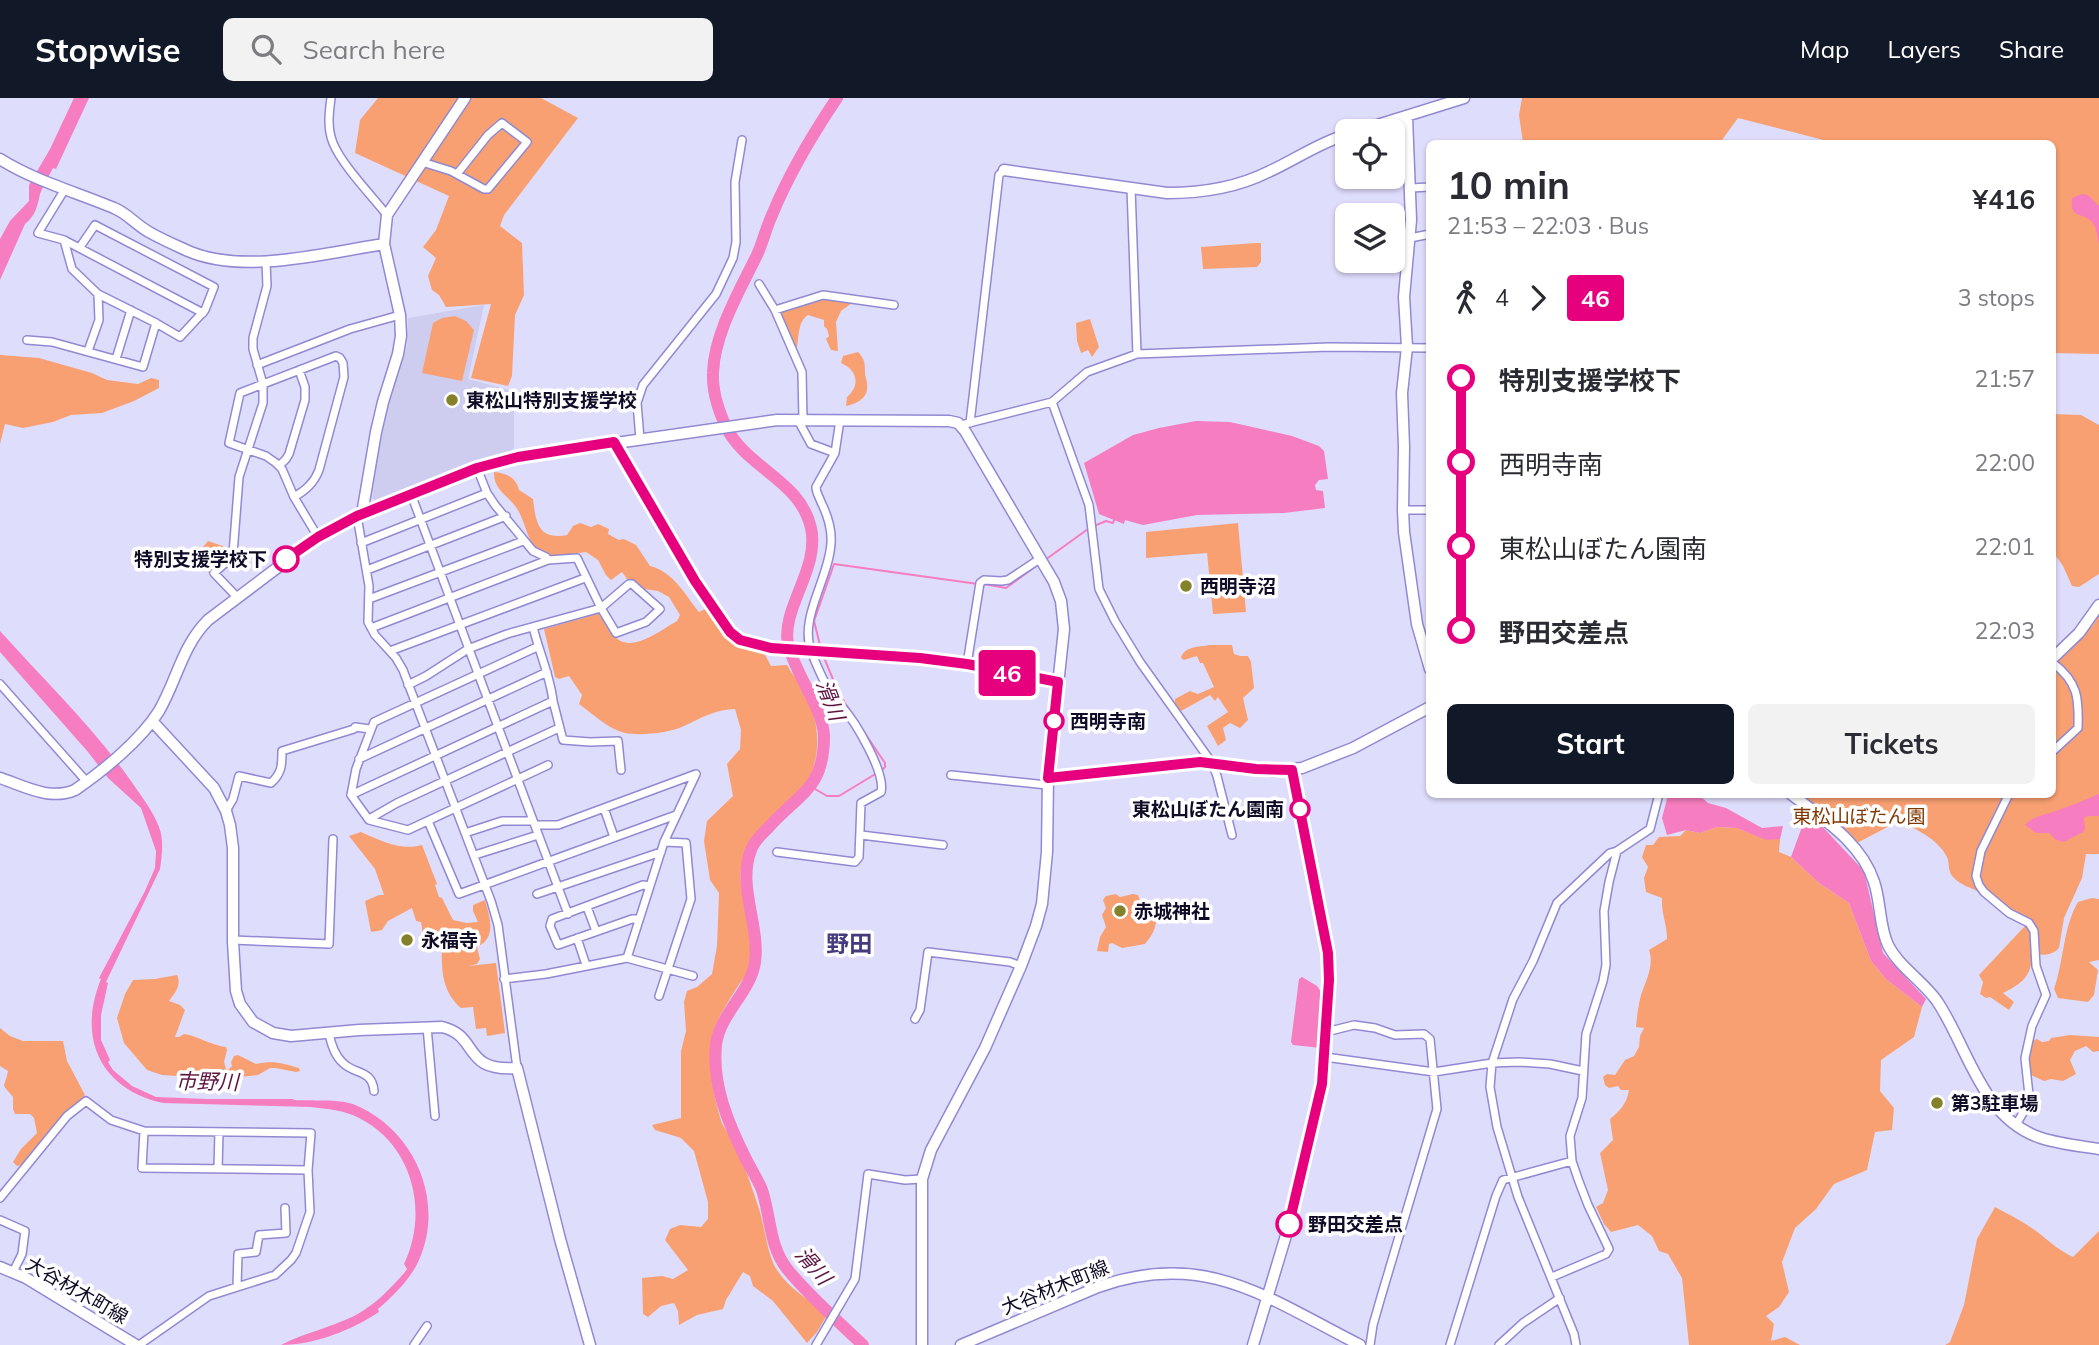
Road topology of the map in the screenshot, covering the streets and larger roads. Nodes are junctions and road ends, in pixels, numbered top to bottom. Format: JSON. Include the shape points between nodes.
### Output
{"nodes":[{"id":1,"x":331,"y":98,"type":"edge"},
{"id":2,"x":465,"y":98,"type":"edge"},
{"id":3,"x":1464,"y":98,"type":"edge"},
{"id":4,"x":1407,"y":117,"type":"junction"},
{"id":5,"x":1400,"y":119,"type":"edge"},
{"id":6,"x":1335,"y":138,"type":"edge"},
{"id":7,"x":742,"y":141,"type":"dead end"},
{"id":8,"x":0,"y":159,"type":"edge"},
{"id":9,"x":422,"y":162,"type":"junction"},
{"id":10,"x":1004,"y":170,"type":"joint"},
{"id":11,"x":457,"y":174,"type":"junction"},
{"id":12,"x":1426,"y":187,"type":"edge"},
{"id":13,"x":62,"y":188,"type":"junction"},
{"id":14,"x":1130,"y":188,"type":"junction"},
{"id":15,"x":1410,"y":188,"type":"junction"},
{"id":16,"x":387,"y":215,"type":"junction"},
{"id":17,"x":1426,"y":235,"type":"edge"},
{"id":18,"x":1410,"y":238,"type":"junction"},
{"id":19,"x":64,"y":240,"type":"junction"},
{"id":20,"x":384,"y":244,"type":"junction"},
{"id":21,"x":80,"y":247,"type":"junction"},
{"id":22,"x":266,"y":262,"type":"junction"},
{"id":23,"x":759,"y":284,"type":"dead end"},
{"id":24,"x":98,"y":294,"type":"junction"},
{"id":25,"x":894,"y":305,"type":"dead end"},
{"id":26,"x":131,"y":310,"type":"junction"},
{"id":27,"x":775,"y":310,"type":"junction"},
{"id":28,"x":203,"y":313,"type":"junction"},
{"id":29,"x":400,"y":315,"type":"junction"},
{"id":30,"x":156,"y":323,"type":"junction"},
{"id":31,"x":27,"y":340,"type":"dead end"},
{"id":32,"x":1407,"y":346,"type":"junction"},
{"id":33,"x":1426,"y":348,"type":"edge"},
{"id":34,"x":89,"y":351,"type":"junction"},
{"id":35,"x":1137,"y":355,"type":"junction"},
{"id":36,"x":116,"y":359,"type":"junction"},
{"id":37,"x":257,"y":365,"type":"junction"},
{"id":38,"x":299,"y":370,"type":"junction"},
{"id":39,"x":263,"y":384,"type":"junction"},
{"id":40,"x":1052,"y":402,"type":"junction"},
{"id":41,"x":800,"y":420,"type":"junction"},
{"id":42,"x":840,"y":420,"type":"junction"},
{"id":43,"x":966,"y":424,"type":"junction"},
{"id":44,"x":640,"y":439,"type":"junction"},
{"id":45,"x":614,"y":442,"type":"junction"},
{"id":46,"x":247,"y":450,"type":"junction"},
{"id":47,"x":835,"y":453,"type":"junction"},
{"id":48,"x":279,"y":466,"type":"junction"},
{"id":49,"x":477,"y":468,"type":"junction"},
{"id":50,"x":487,"y":493,"type":"junction"},
{"id":51,"x":411,"y":494,"type":"junction"},
{"id":52,"x":294,"y":497,"type":"junction"},
{"id":53,"x":1403,"y":510,"type":"junction"},
{"id":54,"x":1426,"y":510,"type":"edge"},
{"id":55,"x":360,"y":515,"type":"junction"},
{"id":56,"x":506,"y":516,"type":"junction"},
{"id":57,"x":420,"y":520,"type":"junction"},
{"id":58,"x":318,"y":537,"type":"junction"},
{"id":59,"x":523,"y":541,"type":"junction"},
{"id":60,"x":361,"y":543,"type":"junction"},
{"id":61,"x":430,"y":546,"type":"junction"},
{"id":62,"x":1041,"y":558,"type":"junction"},
{"id":63,"x":548,"y":560,"type":"junction"},
{"id":64,"x":367,"y":570,"type":"junction"},
{"id":65,"x":440,"y":573,"type":"junction"},
{"id":66,"x":585,"y":578,"type":"junction"},
{"id":67,"x":237,"y":597,"type":"junction"},
{"id":68,"x":369,"y":599,"type":"junction"},
{"id":69,"x":449,"y":599,"type":"junction"},
{"id":70,"x":2099,"y":606,"type":"edge"},
{"id":71,"x":601,"y":608,"type":"junction"},
{"id":72,"x":459,"y":626,"type":"junction"},
{"id":73,"x":533,"y":627,"type":"junction"},
{"id":74,"x":371,"y":628,"type":"junction"},
{"id":75,"x":537,"y":646,"type":"junction"},
{"id":76,"x":468,"y":649,"type":"junction"},
{"id":77,"x":808,"y":650,"type":"junction"},
{"id":78,"x":390,"y":651,"type":"junction"},
{"id":79,"x":1426,"y":655,"type":"edge"},
{"id":80,"x":2056,"y":657,"type":"edge"},
{"id":81,"x":2056,"y":663,"type":"edge"},
{"id":82,"x":967,"y":664,"type":"junction"},
{"id":83,"x":547,"y":672,"type":"junction"},
{"id":84,"x":478,"y":674,"type":"junction"},
{"id":85,"x":1058,"y":682,"type":"junction"},
{"id":86,"x":0,"y":684,"type":"edge"},
{"id":87,"x":408,"y":685,"type":"junction"},
{"id":88,"x":487,"y":700,"type":"junction"},
{"id":89,"x":553,"y":701,"type":"junction"},
{"id":90,"x":415,"y":704,"type":"junction"},
{"id":91,"x":1426,"y":708,"type":"edge"},
{"id":92,"x":152,"y":721,"type":"junction"},
{"id":93,"x":497,"y":727,"type":"junction"},
{"id":94,"x":559,"y":728,"type":"junction"},
{"id":95,"x":370,"y":729,"type":"junction"},
{"id":96,"x":425,"y":729,"type":"junction"},
{"id":97,"x":2056,"y":748,"type":"edge"},
{"id":98,"x":507,"y":753,"type":"junction"},
{"id":99,"x":435,"y":756,"type":"junction"},
{"id":100,"x":359,"y":759,"type":"junction"},
{"id":101,"x":1212,"y":763,"type":"junction"},
{"id":102,"x":548,"y":765,"type":"dead end"},
{"id":103,"x":621,"y":770,"type":"dead end"},
{"id":104,"x":1292,"y":770,"type":"junction"},
{"id":105,"x":951,"y":775,"type":"dead end"},
{"id":106,"x":0,"y":778,"type":"edge"},
{"id":107,"x":517,"y":780,"type":"junction"},
{"id":108,"x":87,"y":782,"type":"junction"},
{"id":109,"x":445,"y":782,"type":"junction"},
{"id":110,"x":1048,"y":782,"type":"junction"},
{"id":111,"x":351,"y":795,"type":"junction"},
{"id":112,"x":1658,"y":798,"type":"edge"},
{"id":113,"x":1796,"y":798,"type":"edge"},
{"id":114,"x":2007,"y":798,"type":"edge"},
{"id":115,"x":456,"y":808,"type":"junction"},
{"id":116,"x":604,"y":808,"type":"junction"},
{"id":117,"x":226,"y":811,"type":"junction"},
{"id":118,"x":676,"y":815,"type":"junction"},
{"id":119,"x":369,"y":820,"type":"junction"},
{"id":120,"x":428,"y":821,"type":"junction"},
{"id":121,"x":534,"y":823,"type":"junction"},
{"id":122,"x":465,"y":833,"type":"junction"},
{"id":123,"x":538,"y":835,"type":"junction"},
{"id":124,"x":861,"y":835,"type":"junction"},
{"id":125,"x":1232,"y":835,"type":"dead end"},
{"id":126,"x":614,"y":837,"type":"junction"},
{"id":127,"x":333,"y":839,"type":"dead end"},
{"id":128,"x":664,"y":842,"type":"junction"},
{"id":129,"x":943,"y":845,"type":"dead end"},
{"id":130,"x":1618,"y":851,"type":"junction"},
{"id":131,"x":661,"y":852,"type":"junction"},
{"id":132,"x":777,"y":852,"type":"dead end"},
{"id":133,"x":475,"y":855,"type":"junction"},
{"id":134,"x":548,"y":861,"type":"junction"},
{"id":135,"x":485,"y":883,"type":"junction"},
{"id":136,"x":649,"y":886,"type":"junction"},
{"id":137,"x":558,"y":887,"type":"junction"},
{"id":138,"x":537,"y":894,"type":"dead end"},
{"id":139,"x":587,"y":907,"type":"junction"},
{"id":140,"x":568,"y":915,"type":"junction"},
{"id":141,"x":638,"y":919,"type":"junction"},
{"id":142,"x":596,"y":931,"type":"junction"},
{"id":143,"x":577,"y":938,"type":"junction"},
{"id":144,"x":233,"y":940,"type":"junction"},
{"id":145,"x":627,"y":958,"type":"junction"},
{"id":146,"x":586,"y":965,"type":"junction"},
{"id":147,"x":1021,"y":966,"type":"junction"},
{"id":148,"x":668,"y":969,"type":"junction"},
{"id":149,"x":693,"y":976,"type":"dead end"},
{"id":150,"x":504,"y":979,"type":"junction"},
{"id":151,"x":659,"y":996,"type":"dead end"},
{"id":152,"x":915,"y":1019,"type":"dead end"},
{"id":153,"x":427,"y":1027,"type":"junction"},
{"id":154,"x":1326,"y":1032,"type":"junction"},
{"id":155,"x":329,"y":1033,"type":"junction"},
{"id":156,"x":1325,"y":1057,"type":"junction"},
{"id":157,"x":1492,"y":1063,"type":"junction"},
{"id":158,"x":517,"y":1068,"type":"junction"},
{"id":159,"x":1583,"y":1071,"type":"junction"},
{"id":160,"x":1434,"y":1072,"type":"junction"},
{"id":161,"x":374,"y":1091,"type":"dead end"},
{"id":162,"x":435,"y":1116,"type":"dead end"},
{"id":163,"x":2016,"y":1125,"type":"junction"},
{"id":164,"x":144,"y":1130,"type":"junction"},
{"id":165,"x":219,"y":1132,"type":"junction"},
{"id":166,"x":2099,"y":1149,"type":"edge"},
{"id":167,"x":1573,"y":1161,"type":"junction"},
{"id":168,"x":218,"y":1169,"type":"junction"},
{"id":169,"x":308,"y":1170,"type":"junction"},
{"id":170,"x":922,"y":1179,"type":"junction"},
{"id":171,"x":1512,"y":1179,"type":"junction"},
{"id":172,"x":0,"y":1197,"type":"edge"},
{"id":173,"x":285,"y":1208,"type":"dead end"},
{"id":174,"x":0,"y":1220,"type":"edge"},
{"id":175,"x":0,"y":1267,"type":"edge"},
{"id":176,"x":13,"y":1272,"type":"junction"},
{"id":177,"x":1552,"y":1277,"type":"junction"},
{"id":178,"x":237,"y":1287,"type":"junction"},
{"id":179,"x":1268,"y":1298,"type":"junction"},
{"id":180,"x":1560,"y":1298,"type":"junction"},
{"id":181,"x":428,"y":1326,"type":"dead end"},
{"id":182,"x":138,"y":1345,"type":"edge"},
{"id":183,"x":414,"y":1345,"type":"edge"},
{"id":184,"x":590,"y":1345,"type":"edge"},
{"id":185,"x":816,"y":1345,"type":"edge"},
{"id":186,"x":922,"y":1345,"type":"edge"},
{"id":187,"x":961,"y":1345,"type":"edge"},
{"id":188,"x":1253,"y":1345,"type":"edge"},
{"id":189,"x":1360,"y":1345,"type":"edge"},
{"id":190,"x":1370,"y":1345,"type":"edge"},
{"id":191,"x":1450,"y":1345,"type":"edge"},
{"id":192,"x":1499,"y":1345,"type":"edge"},
{"id":193,"x":1576,"y":1345,"type":"edge"}],
"edges":[{"from":1,"to":16,"type":"street","via":[[329,128],[337,152]]},
{"from":2,"to":9,"type":"street"},
{"from":3,"to":4,"type":"street"},
{"from":4,"to":5,"type":"street"},
{"from":4,"to":15,"type":"street"},
{"from":6,"to":14,"type":"street","via":[[1232,186],[1193,193]]},
{"from":7,"to":44,"type":"street","via":[[735,182],[733,258],[716,294],[643,385],[637,403]]},
{"from":8,"to":13,"type":"street"},
{"from":9,"to":11,"type":"street"},
{"from":9,"to":16,"type":"street"},
{"from":10,"to":14,"type":"street"},
{"from":10,"to":43,"type":"street","via":[[999,175]]},
{"from":11,"to":11,"type":"street","via":[[488,189],[527,142],[502,123]]},
{"from":12,"to":15,"type":"street"},
{"from":13,"to":19,"type":"street","via":[[38,233]]},
{"from":13,"to":22,"type":"street","via":[[116,209],[148,232],[190,252],[223,261]]},
{"from":14,"to":35,"type":"street"},
{"from":15,"to":18,"type":"street"},
{"from":16,"to":20,"type":"street"},
{"from":17,"to":18,"type":"street"},
{"from":18,"to":32,"type":"street","via":[[1404,297]]},
{"from":19,"to":21,"type":"street"},
{"from":19,"to":24,"type":"street","via":[[72,269]]},
{"from":20,"to":22,"type":"street"},
{"from":20,"to":29,"type":"street"},
{"from":21,"to":28,"type":"street"},
{"from":21,"to":28,"type":"street","via":[[95,225],[214,287]]},
{"from":22,"to":37,"type":"street","via":[[267,286],[253,338]]},
{"from":23,"to":27,"type":"street"},
{"from":24,"to":26,"type":"street"},
{"from":24,"to":34,"type":"street","via":[[99,320]]},
{"from":25,"to":27,"type":"street","via":[[822,295]]},
{"from":26,"to":30,"type":"street"},
{"from":26,"to":36,"type":"street"},
{"from":27,"to":41,"type":"street","via":[[802,372]]},
{"from":28,"to":30,"type":"street","via":[[180,337]]},
{"from":29,"to":37,"type":"street"},
{"from":29,"to":55,"type":"street","via":[[398,354],[383,402]]},
{"from":30,"to":36,"type":"street","via":[[143,368]]},
{"from":31,"to":34,"type":"street"},
{"from":32,"to":33,"type":"street"},
{"from":32,"to":35,"type":"street"},
{"from":32,"to":53,"type":"street","via":[[1402,393]]},
{"from":34,"to":36,"type":"street"},
{"from":35,"to":40,"type":"street","via":[[1087,372]]},
{"from":37,"to":39,"type":"street"},
{"from":38,"to":39,"type":"street"},
{"from":38,"to":48,"type":"street","via":[[305,400],[289,454]]},
{"from":38,"to":52,"type":"street","via":[[337,356],[344,370],[315,479]]},
{"from":39,"to":46,"type":"street"},
{"from":39,"to":46,"type":"street","via":[[240,394],[229,443]]},
{"from":40,"to":43,"type":"street"},
{"from":40,"to":101,"type":"street","via":[[1088,505],[1099,589],[1140,662]]},
{"from":41,"to":42,"type":"street"},
{"from":41,"to":44,"type":"street"},
{"from":41,"to":47,"type":"street","via":[[811,444]]},
{"from":42,"to":43,"type":"street"},
{"from":42,"to":47,"type":"street"},
{"from":43,"to":62,"type":"street"},
{"from":44,"to":45,"type":"street"},
{"from":45,"to":49,"type":"street"},
{"from":45,"to":77,"type":"street","via":[[730,632],[740,640],[771,648]]},
{"from":46,"to":48,"type":"street","via":[[272,458]]},
{"from":46,"to":67,"type":"street","via":[[237,486],[233,554],[214,574]]},
{"from":47,"to":77,"type":"street","via":[[816,487],[831,539],[829,560],[811,611]]},
{"from":48,"to":52,"type":"street"},
{"from":49,"to":50,"type":"street"},
{"from":49,"to":51,"type":"street"},
{"from":50,"to":56,"type":"street"},
{"from":50,"to":57,"type":"street"},
{"from":51,"to":55,"type":"street"},
{"from":51,"to":57,"type":"street"},
{"from":52,"to":58,"type":"street"},
{"from":53,"to":54,"type":"street"},
{"from":53,"to":79,"type":"street","via":[[1417,624]]},
{"from":55,"to":58,"type":"street"},
{"from":55,"to":60,"type":"street"},
{"from":56,"to":59,"type":"street"},
{"from":56,"to":61,"type":"street"},
{"from":57,"to":60,"type":"street"},
{"from":57,"to":61,"type":"street"},
{"from":58,"to":67,"type":"street"},
{"from":59,"to":63,"type":"street"},
{"from":59,"to":65,"type":"street"},
{"from":60,"to":64,"type":"street"},
{"from":61,"to":64,"type":"street"},
{"from":61,"to":65,"type":"street"},
{"from":62,"to":82,"type":"street","via":[[1008,580],[980,583]]},
{"from":62,"to":85,"type":"street","via":[[1063,613]]},
{"from":63,"to":66,"type":"street","via":[[577,558]]},
{"from":63,"to":69,"type":"street"},
{"from":64,"to":68,"type":"street"},
{"from":65,"to":68,"type":"street"},
{"from":65,"to":69,"type":"street"},
{"from":66,"to":71,"type":"street"},
{"from":66,"to":72,"type":"street"},
{"from":67,"to":92,"type":"street","via":[[194,636]]},
{"from":68,"to":74,"type":"street"},
{"from":69,"to":72,"type":"street"},
{"from":69,"to":74,"type":"street"},
{"from":70,"to":80,"type":"street"},
{"from":71,"to":71,"type":"street","via":[[632,584],[660,609],[646,622],[616,634]]},
{"from":71,"to":73,"type":"street"},
{"from":72,"to":76,"type":"street"},
{"from":72,"to":78,"type":"street"},
{"from":73,"to":75,"type":"street"},
{"from":73,"to":76,"type":"street"},
{"from":74,"to":78,"type":"street"},
{"from":75,"to":83,"type":"street"},
{"from":75,"to":84,"type":"street"},
{"from":76,"to":84,"type":"street"},
{"from":76,"to":87,"type":"street"},
{"from":77,"to":82,"type":"street"},
{"from":77,"to":124,"type":"street","via":[[880,772],[881,792],[861,803]]},
{"from":78,"to":87,"type":"street"},
{"from":81,"to":97,"type":"street","via":[[2074,685],[2078,708],[2078,728]]},
{"from":82,"to":85,"type":"street"},
{"from":83,"to":88,"type":"street"},
{"from":83,"to":89,"type":"street"},
{"from":84,"to":88,"type":"street"},
{"from":84,"to":90,"type":"street"},
{"from":85,"to":110,"type":"street"},
{"from":86,"to":108,"type":"street"},
{"from":87,"to":90,"type":"street"},
{"from":88,"to":93,"type":"street"},
{"from":88,"to":96,"type":"street"},
{"from":89,"to":93,"type":"street"},
{"from":89,"to":94,"type":"street"},
{"from":90,"to":95,"type":"street","via":[[374,722]]},
{"from":90,"to":96,"type":"street"},
{"from":91,"to":104,"type":"street","via":[[1353,748]]},
{"from":92,"to":108,"type":"street"},
{"from":92,"to":117,"type":"street","via":[[214,788]]},
{"from":93,"to":98,"type":"street"},
{"from":93,"to":99,"type":"street"},
{"from":94,"to":98,"type":"street"},
{"from":94,"to":103,"type":"street","via":[[562,740],[618,741]]},
{"from":95,"to":100,"type":"street"},
{"from":95,"to":117,"type":"street","via":[[355,727],[282,751],[282,769],[274,781],[239,776]]},
{"from":96,"to":99,"type":"street"},
{"from":96,"to":100,"type":"street"},
{"from":98,"to":107,"type":"street"},
{"from":98,"to":109,"type":"street"},
{"from":99,"to":109,"type":"street"},
{"from":99,"to":111,"type":"street"},
{"from":100,"to":111,"type":"street"},
{"from":101,"to":104,"type":"street"},
{"from":101,"to":110,"type":"street"},
{"from":101,"to":125,"type":"street"},
{"from":102,"to":107,"type":"street"},
{"from":104,"to":154,"type":"street","via":[[1328,953]]},
{"from":105,"to":110,"type":"street"},
{"from":106,"to":108,"type":"street","via":[[58,795]]},
{"from":107,"to":115,"type":"street"},
{"from":107,"to":121,"type":"street"},
{"from":109,"to":115,"type":"street"},
{"from":109,"to":119,"type":"street"},
{"from":110,"to":147,"type":"street","via":[[1045,882]]},
{"from":111,"to":119,"type":"street"},
{"from":112,"to":130,"type":"street","via":[[1650,829]]},
{"from":113,"to":163,"type":"street","via":[[1860,855],[1875,884],[1889,946],[1936,999],[1985,1091]]},
{"from":114,"to":163,"type":"street","via":[[1981,851],[1976,876],[1984,892],[2034,931],[2036,966],[2046,995],[2025,1058],[2028,1104]]},
{"from":115,"to":120,"type":"street"},
{"from":115,"to":122,"type":"street"},
{"from":116,"to":118,"type":"street","via":[[696,774]]},
{"from":116,"to":121,"type":"street","via":[[558,825]]},
{"from":116,"to":126,"type":"street"},
{"from":117,"to":144,"type":"street","via":[[233,848]]},
{"from":118,"to":126,"type":"street"},
{"from":118,"to":128,"type":"street"},
{"from":119,"to":120,"type":"street","via":[[408,830]]},
{"from":120,"to":135,"type":"street","via":[[459,894]]},
{"from":121,"to":122,"type":"street","via":[[502,821]]},
{"from":121,"to":123,"type":"street"},
{"from":122,"to":133,"type":"street"},
{"from":123,"to":133,"type":"street"},
{"from":123,"to":134,"type":"street"},
{"from":124,"to":129,"type":"street"},
{"from":124,"to":132,"type":"street","via":[[855,862]]},
{"from":126,"to":134,"type":"street"},
{"from":127,"to":144,"type":"street","via":[[329,944]]},
{"from":128,"to":131,"type":"street"},
{"from":128,"to":148,"type":"street","via":[[686,843],[691,899]]},
{"from":130,"to":157,"type":"street","via":[[1610,853],[1557,903],[1513,999]]},
{"from":130,"to":159,"type":"street","via":[[1604,911],[1604,981],[1587,1034]]},
{"from":131,"to":136,"type":"street"},
{"from":131,"to":137,"type":"street"},
{"from":133,"to":135,"type":"street"},
{"from":134,"to":135,"type":"street"},
{"from":134,"to":137,"type":"street"},
{"from":135,"to":150,"type":"street","via":[[498,925]]},
{"from":136,"to":139,"type":"street"},
{"from":136,"to":141,"type":"street"},
{"from":137,"to":138,"type":"street"},
{"from":137,"to":140,"type":"street"},
{"from":139,"to":140,"type":"street"},
{"from":139,"to":142,"type":"street"},
{"from":140,"to":143,"type":"street","via":[[552,919],[558,945]]},
{"from":141,"to":142,"type":"street"},
{"from":141,"to":145,"type":"street"},
{"from":142,"to":143,"type":"street"},
{"from":143,"to":146,"type":"street"},
{"from":144,"to":155,"type":"street","via":[[236,991],[253,1022],[281,1035]]},
{"from":145,"to":146,"type":"street"},
{"from":145,"to":148,"type":"street"},
{"from":146,"to":150,"type":"street"},
{"from":147,"to":152,"type":"street","via":[[928,952]]},
{"from":147,"to":170,"type":"street","via":[[985,1048],[931,1150]]},
{"from":148,"to":149,"type":"street"},
{"from":148,"to":151,"type":"street"},
{"from":150,"to":158,"type":"street"},
{"from":153,"to":155,"type":"street"},
{"from":153,"to":158,"type":"street","via":[[454,1031],[485,1065]]},
{"from":153,"to":162,"type":"street"},
{"from":154,"to":156,"type":"street"},
{"from":154,"to":160,"type":"street","via":[[1354,1026],[1395,1035],[1427,1035]]},
{"from":155,"to":161,"type":"street","via":[[343,1064],[367,1075]]},
{"from":156,"to":160,"type":"street"},
{"from":156,"to":179,"type":"street","via":[[1313,1124]]},
{"from":157,"to":159,"type":"street","via":[[1550,1064]]},
{"from":157,"to":160,"type":"street"},
{"from":157,"to":171,"type":"street","via":[[1490,1087]]},
{"from":158,"to":184,"type":"street"},
{"from":159,"to":167,"type":"street","via":[[1582,1098],[1570,1136]]},
{"from":160,"to":190,"type":"street","via":[[1437,1109]]},
{"from":163,"to":166,"type":"street","via":[[2041,1138]]},
{"from":164,"to":165,"type":"street"},
{"from":164,"to":168,"type":"street","via":[[142,1168]]},
{"from":164,"to":172,"type":"street","via":[[111,1120],[86,1101],[67,1116]]},
{"from":165,"to":168,"type":"street"},
{"from":165,"to":169,"type":"street","via":[[311,1133]]},
{"from":167,"to":171,"type":"street"},
{"from":167,"to":177,"type":"street","via":[[1609,1249]]},
{"from":168,"to":169,"type":"street"},
{"from":169,"to":178,"type":"street","via":[[310,1212],[296,1253],[275,1275]]},
{"from":170,"to":185,"type":"street","via":[[868,1174],[855,1279]]},
{"from":170,"to":186,"type":"street"},
{"from":171,"to":177,"type":"street"},
{"from":171,"to":191,"type":"street","via":[[1503,1180],[1496,1196]]},
{"from":173,"to":178,"type":"street","via":[[286,1233],[258,1236],[256,1252],[239,1254]]},
{"from":174,"to":176,"type":"street","via":[[25,1230],[22,1254]]},
{"from":175,"to":176,"type":"street","name":"大谷材木町線"},
{"from":176,"to":182,"type":"street","name":"大谷材木町線"},
{"from":177,"to":180,"type":"street"},
{"from":178,"to":182,"type":"street","via":[[209,1296]]},
{"from":179,"to":187,"type":"street","name":"大谷材木町線","via":[[1237,1284],[1194,1274],[1143,1275],[1098,1287]]},
{"from":179,"to":188,"type":"street"},
{"from":179,"to":189,"type":"street","name":"大谷材木町線"},
{"from":180,"to":192,"type":"street"},
{"from":180,"to":193,"type":"street"},
{"from":181,"to":183,"type":"street"}]}
